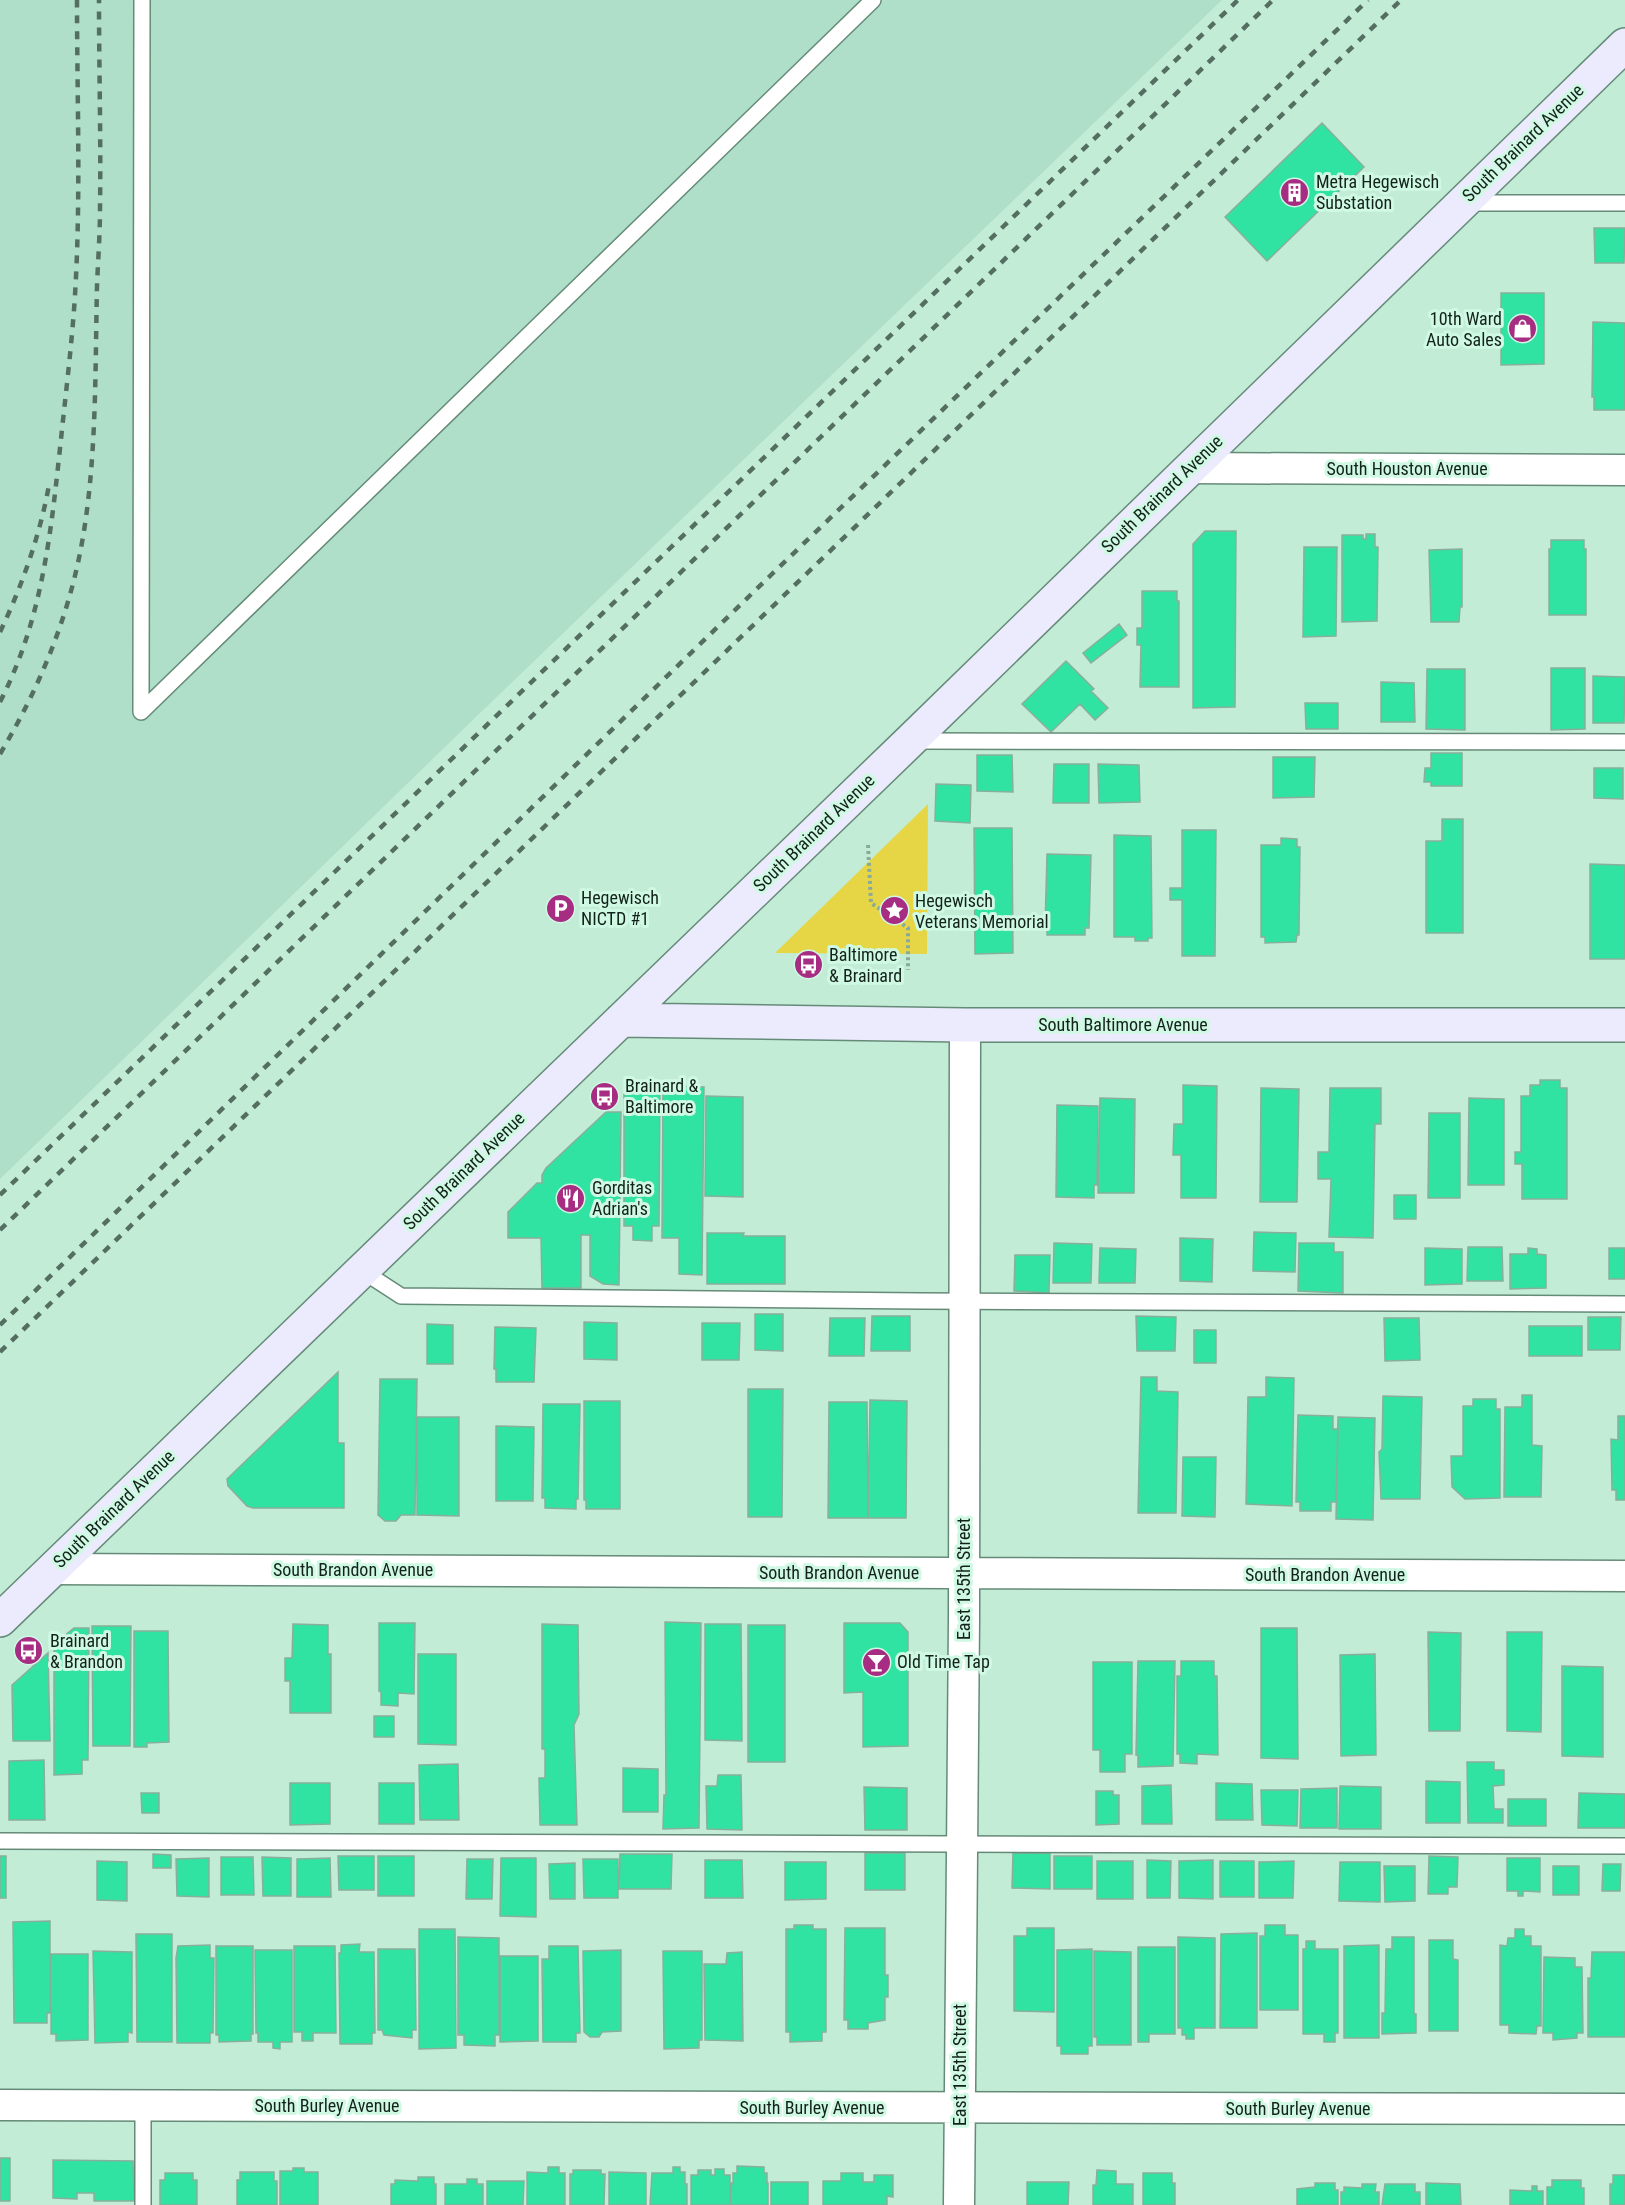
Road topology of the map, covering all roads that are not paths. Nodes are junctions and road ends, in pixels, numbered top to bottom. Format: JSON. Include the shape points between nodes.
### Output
{"nodes":[{"id":1,"x":142,"y":0,"type":"edge"},
{"id":2,"x":873,"y":0,"type":"edge"},
{"id":3,"x":1625,"y":45,"type":"edge"},
{"id":4,"x":1462,"y":203,"type":"junction"},
{"id":5,"x":1625,"y":203,"type":"edge"},
{"id":6,"x":1189,"y":468,"type":"junction"},
{"id":7,"x":1625,"y":470,"type":"edge"},
{"id":8,"x":910,"y":741,"type":"junction"},
{"id":9,"x":1625,"y":742,"type":"edge"},
{"id":10,"x":621,"y":1020,"type":"junction"},
{"id":11,"x":965,"y":1024,"type":"junction"},
{"id":12,"x":1625,"y":1024,"type":"edge"},
{"id":13,"x":361,"y":1270,"type":"junction"},
{"id":14,"x":965,"y":1301,"type":"junction"},
{"id":15,"x":1625,"y":1304,"type":"edge"},
{"id":16,"x":52,"y":1569,"type":"junction"},
{"id":17,"x":964,"y":1574,"type":"junction"},
{"id":18,"x":1625,"y":1576,"type":"edge"},
{"id":19,"x":0,"y":1620,"type":"edge"},
{"id":20,"x":0,"y":1841,"type":"edge"},
{"id":21,"x":963,"y":1844,"type":"junction"},
{"id":22,"x":1625,"y":1846,"type":"edge"},
{"id":23,"x":0,"y":2105,"type":"edge"},
{"id":24,"x":143,"y":2106,"type":"junction"},
{"id":25,"x":960,"y":2108,"type":"junction"},
{"id":26,"x":1625,"y":2109,"type":"edge"},
{"id":27,"x":143,"y":2205,"type":"edge"},
{"id":28,"x":959,"y":2205,"type":"edge"}],
"edges":[{"from":1,"to":2,"type":"lane","via":[[141,712]]},
{"from":3,"to":4,"type":"main road","name":"South Brainard Avenue"},
{"from":4,"to":5,"type":"lane"},
{"from":4,"to":6,"type":"main road","name":"South Brainard Avenue"},
{"from":6,"to":7,"type":"street","name":"South Houston Avenue"},
{"from":6,"to":8,"type":"main road","name":"South Brainard Avenue"},
{"from":8,"to":9,"type":"lane"},
{"from":8,"to":10,"type":"main road","name":"South Brainard Avenue"},
{"from":10,"to":11,"type":"main road","name":"South Baltimore Avenue"},
{"from":10,"to":13,"type":"main road","name":"South Brainard Avenue"},
{"from":11,"to":12,"type":"main road","name":"South Baltimore Avenue"},
{"from":11,"to":14,"type":"street","name":"East 135th Street"},
{"from":13,"to":14,"type":"lane","via":[[401,1296]]},
{"from":13,"to":16,"type":"main road","name":"South Brainard Avenue"},
{"from":14,"to":15,"type":"lane"},
{"from":14,"to":17,"type":"street","name":"East 135th Street"},
{"from":16,"to":17,"type":"street","name":"South Brandon Avenue"},
{"from":16,"to":19,"type":"main road","name":"South Brainard Avenue"},
{"from":17,"to":18,"type":"street","name":"South Brandon Avenue"},
{"from":17,"to":21,"type":"street","name":"East 135th Street"},
{"from":20,"to":21,"type":"lane"},
{"from":21,"to":22,"type":"lane"},
{"from":21,"to":25,"type":"street","name":"East 135th Street"},
{"from":23,"to":24,"type":"street","name":"South Burley Avenue"},
{"from":24,"to":25,"type":"street","name":"South Burley Avenue"},
{"from":24,"to":27,"type":"lane"},
{"from":25,"to":26,"type":"street","name":"South Burley Avenue"},
{"from":25,"to":28,"type":"street","name":"East 135th Street"}]}
